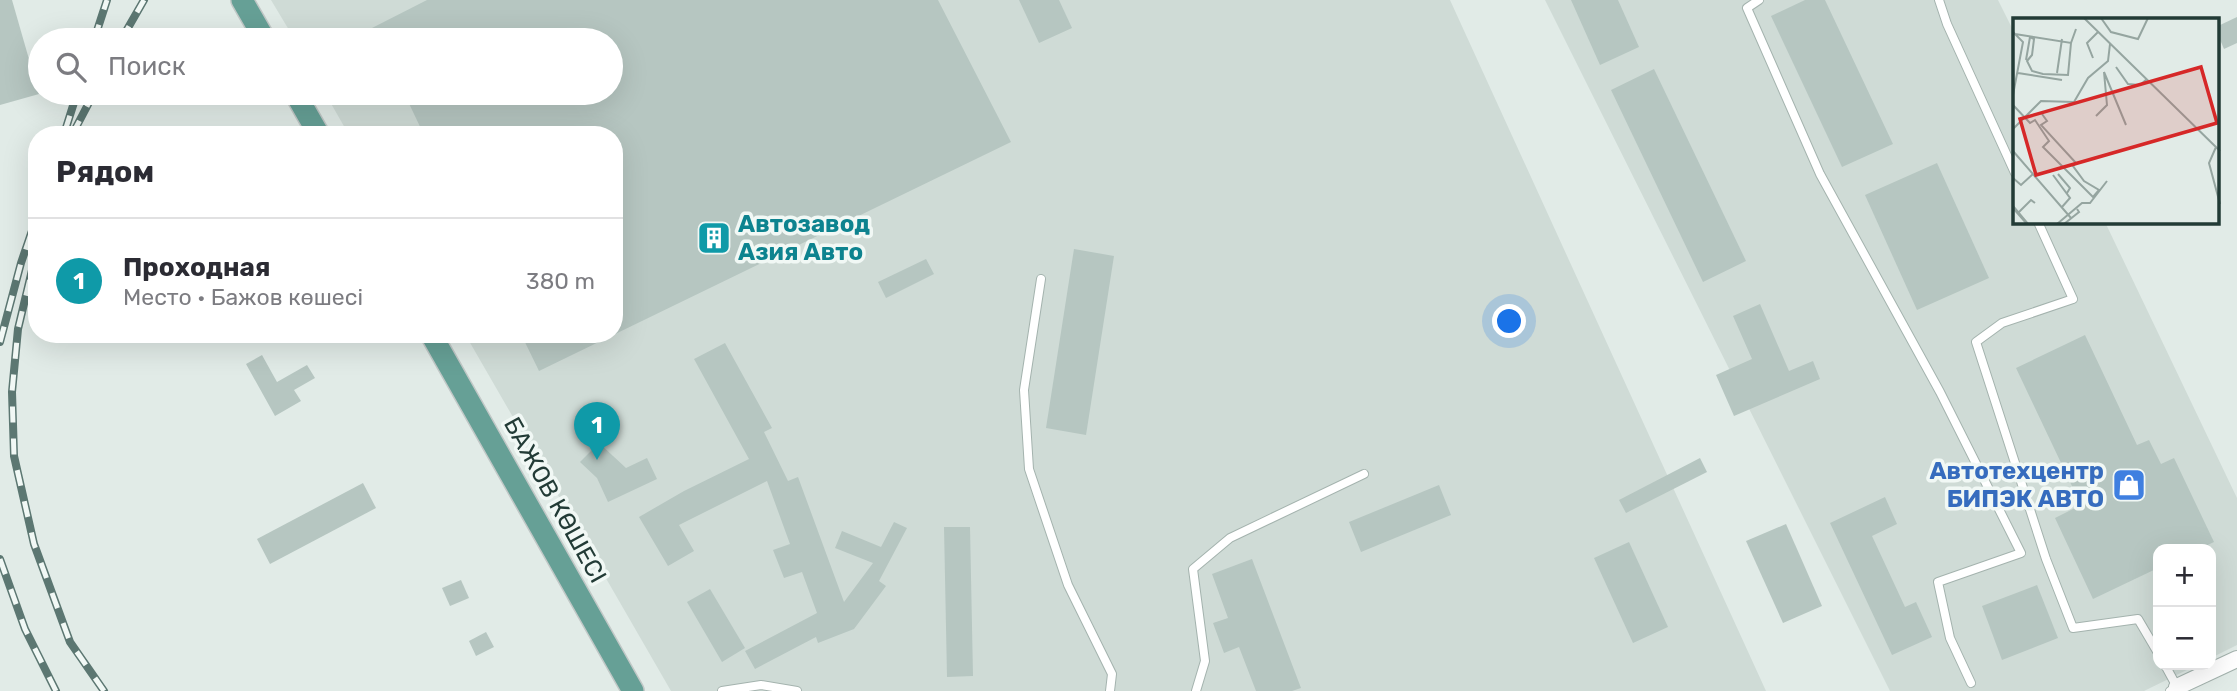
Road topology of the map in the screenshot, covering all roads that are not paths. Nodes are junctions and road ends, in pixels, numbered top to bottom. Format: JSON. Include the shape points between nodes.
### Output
{"nodes":[{"id":1,"x":242,"y":0,"type":"edge"},
{"id":2,"x":1759,"y":0,"type":"edge"},
{"id":3,"x":1939,"y":0,"type":"edge"},
{"id":4,"x":258,"y":28,"type":"edge"},
{"id":5,"x":302,"y":105,"type":"edge"},
{"id":6,"x":314,"y":126,"type":"edge"},
{"id":7,"x":2013,"y":169,"type":"edge"},
{"id":8,"x":2039,"y":224,"type":"edge"},
{"id":9,"x":1041,"y":279,"type":"dead end"},
{"id":10,"x":437,"y":343,"type":"edge"},
{"id":11,"x":1364,"y":474,"type":"dead end"},
{"id":12,"x":2153,"y":644,"type":"edge"},
{"id":13,"x":2237,"y":659,"type":"edge"},
{"id":14,"x":2167,"y":670,"type":"edge"},
{"id":15,"x":1971,"y":683,"type":"dead end"},
{"id":16,"x":2176,"y":690,"type":"edge"},
{"id":17,"x":633,"y":691,"type":"edge"},
{"id":18,"x":722,"y":691,"type":"edge"},
{"id":19,"x":797,"y":691,"type":"edge"},
{"id":20,"x":1110,"y":691,"type":"edge"},
{"id":21,"x":1196,"y":691,"type":"edge"}],
"edges":[{"from":1,"to":4,"type":"main road"},
{"from":2,"to":15,"type":"lane","via":[[1746,8],[1820,174],[1940,392],[2021,553],[1938,582],[1950,638]]},
{"from":3,"to":7,"type":"lane"},
{"from":5,"to":6,"type":"main road"},
{"from":8,"to":12,"type":"lane","via":[[2073,299],[2002,324],[1976,342],[2073,628],[2138,619]]},
{"from":9,"to":20,"type":"lane","via":[[1024,390],[1029,469],[1068,585],[1112,674]]},
{"from":10,"to":17,"type":"main road","name":"БАЖОВ КӨШЕСІ"},
{"from":11,"to":21,"type":"lane","via":[[1230,538],[1193,569],[1205,661]]},
{"from":13,"to":16,"type":"street"},
{"from":14,"to":16,"type":"lane"},
{"from":18,"to":19,"type":"lane","via":[[761,685]]}]}
